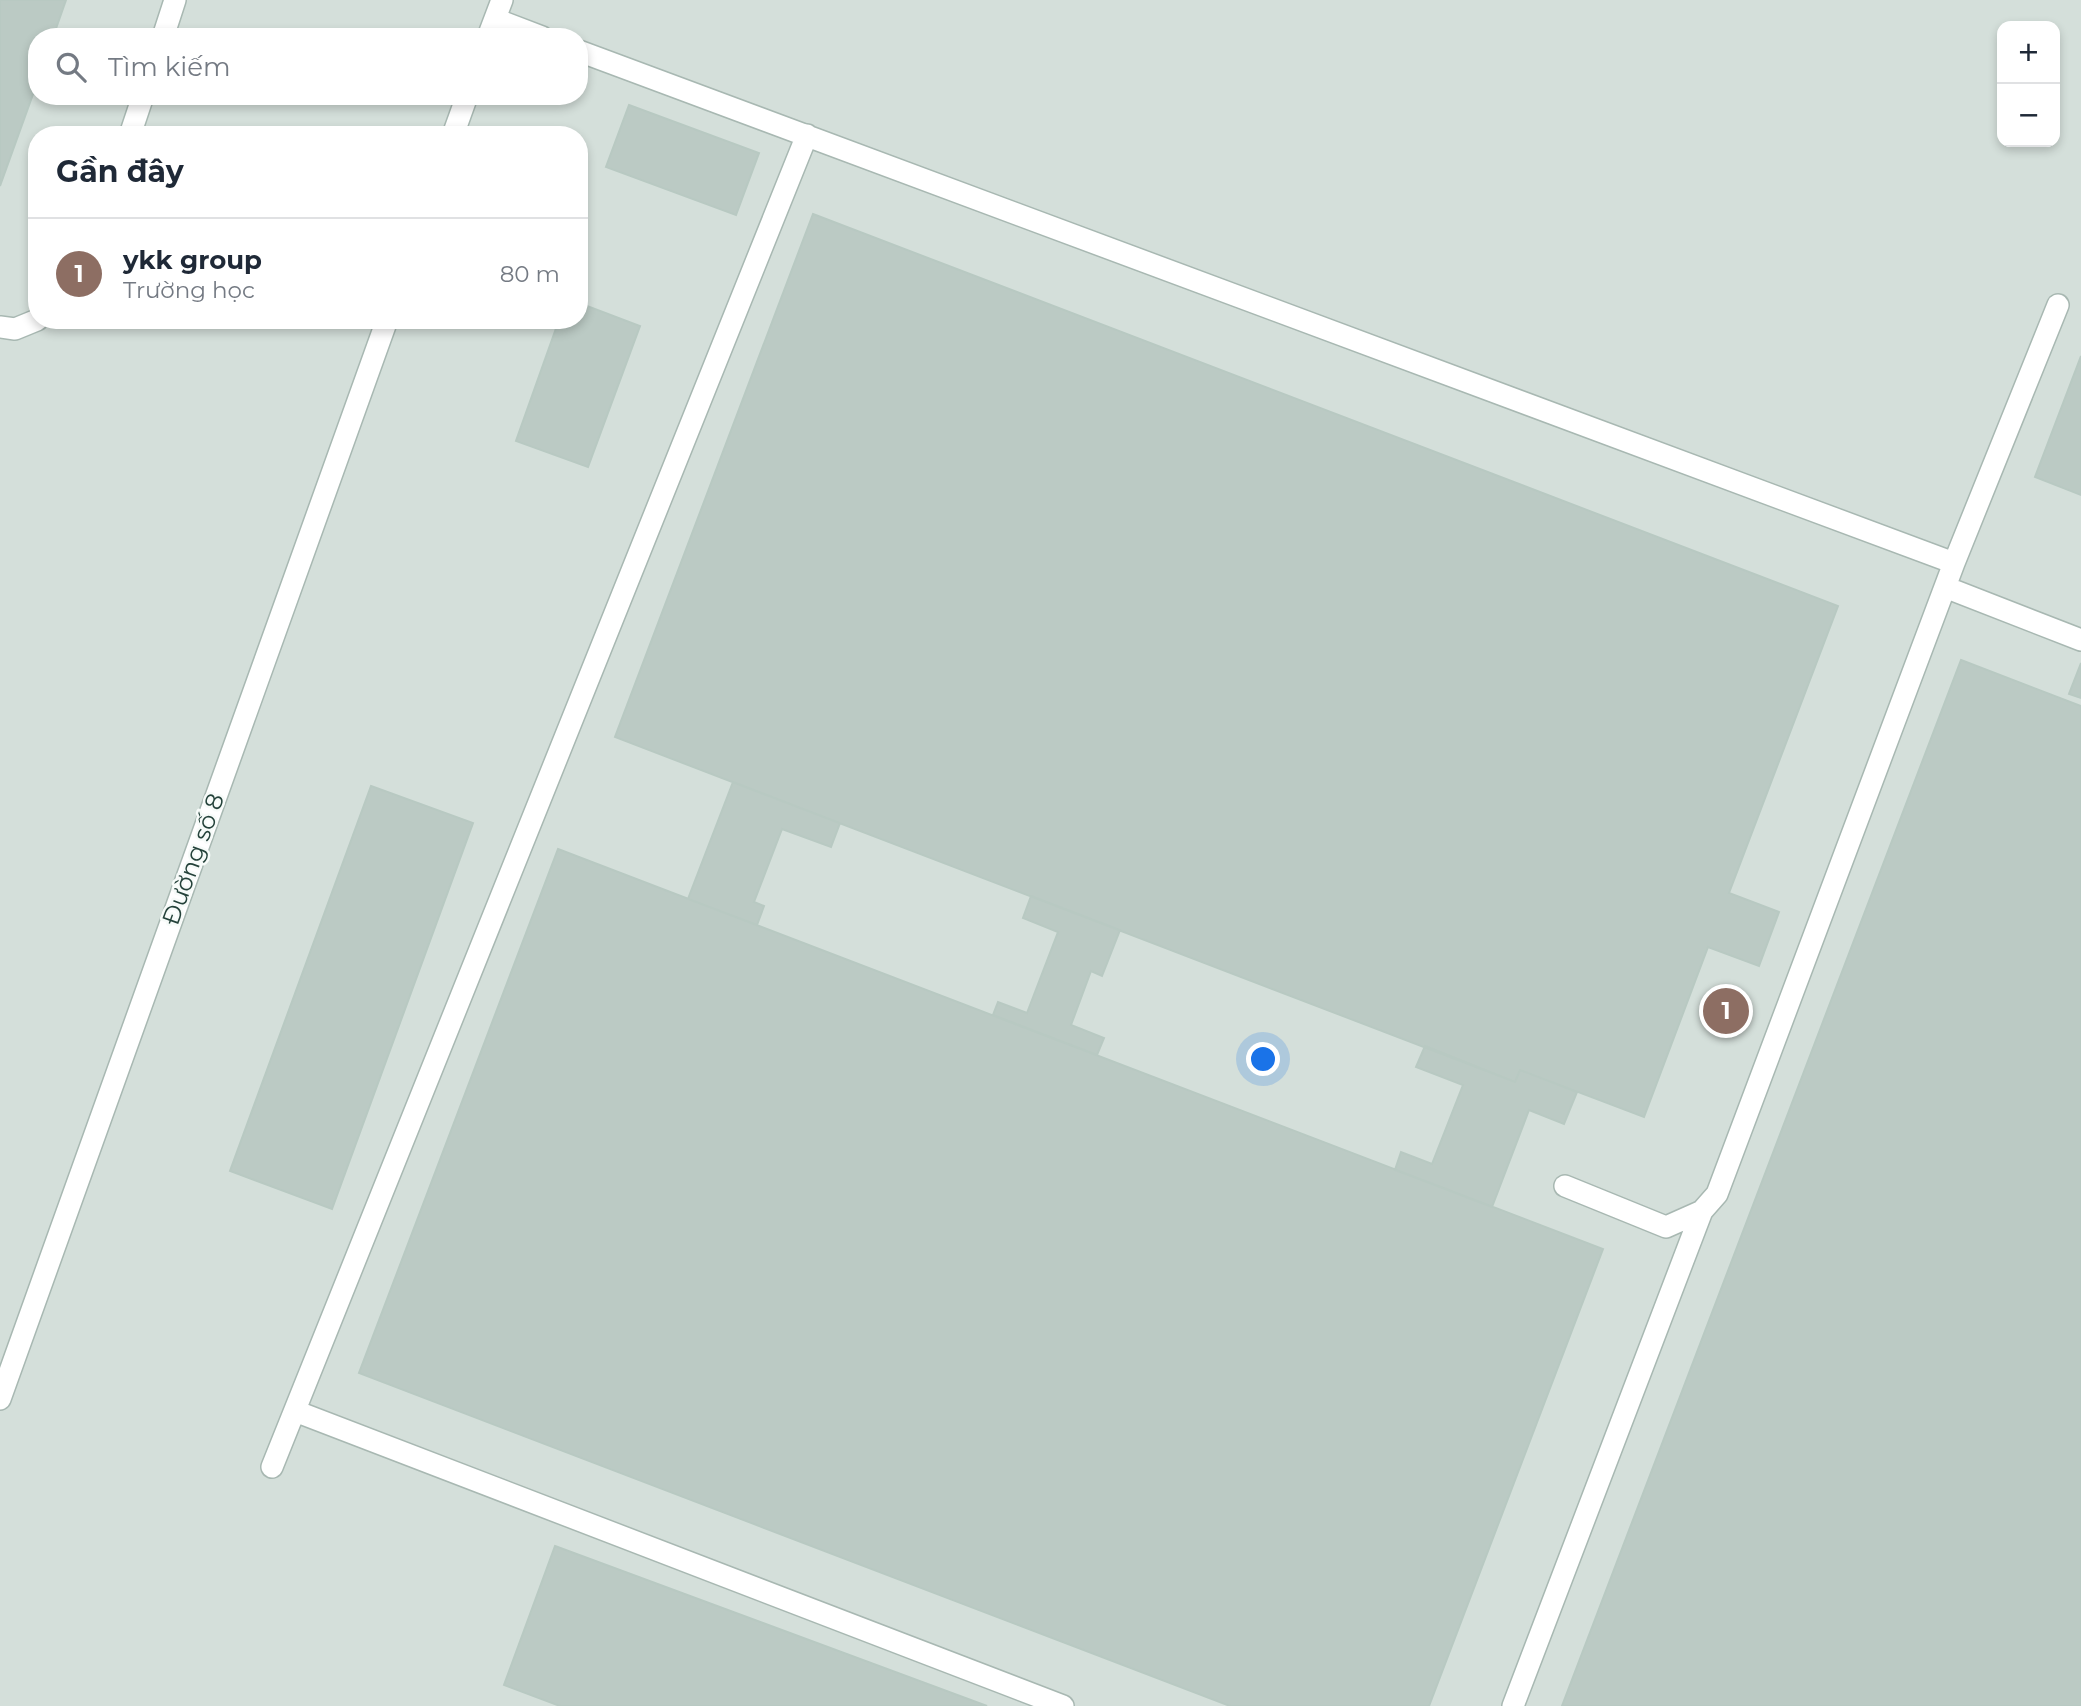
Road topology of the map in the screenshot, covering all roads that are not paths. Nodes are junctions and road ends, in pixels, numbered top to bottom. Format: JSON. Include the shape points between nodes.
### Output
{"nodes":[{"id":1,"x":175,"y":0,"type":"edge"},
{"id":2,"x":495,"y":19,"type":"edge"},
{"id":3,"x":166,"y":28,"type":"edge"},
{"id":4,"x":518,"y":28,"type":"edge"},
{"id":5,"x":588,"y":54,"type":"edge"},
{"id":6,"x":140,"y":105,"type":"edge"},
{"id":7,"x":464,"y":105,"type":"edge"},
{"id":8,"x":134,"y":126,"type":"edge"},
{"id":9,"x":456,"y":126,"type":"edge"},
{"id":10,"x":807,"y":135,"type":"junction"},
{"id":11,"x":2058,"y":305,"type":"dead end"},
{"id":12,"x":28,"y":324,"type":"edge"},
{"id":13,"x":0,"y":327,"type":"edge"},
{"id":14,"x":384,"y":329,"type":"edge"},
{"id":15,"x":1954,"y":563,"type":"junction"},
{"id":16,"x":1945,"y":587,"type":"junction"},
{"id":17,"x":2081,"y":640,"type":"edge"},
{"id":18,"x":1565,"y":1186,"type":"dead end"},
{"id":19,"x":1702,"y":1211,"type":"junction"},
{"id":20,"x":0,"y":1399,"type":"edge"},
{"id":21,"x":295,"y":1411,"type":"junction"},
{"id":22,"x":272,"y":1467,"type":"dead end"},
{"id":23,"x":1063,"y":1706,"type":"edge"},
{"id":24,"x":1513,"y":1706,"type":"edge"}],
"edges":[{"from":1,"to":3,"type":"street"},
{"from":2,"to":4,"type":"street"},
{"from":5,"to":10,"type":"street"},
{"from":6,"to":8,"type":"street"},
{"from":7,"to":9,"type":"street"},
{"from":10,"to":15,"type":"street"},
{"from":10,"to":21,"type":"street"},
{"from":11,"to":15,"type":"street"},
{"from":12,"to":13,"type":"street","via":[[15,329]]},
{"from":14,"to":20,"type":"street","name":"Đường số 8"},
{"from":15,"to":16,"type":"street"},
{"from":16,"to":17,"type":"street"},
{"from":16,"to":19,"type":"street","via":[[1717,1194]]},
{"from":18,"to":19,"type":"street","via":[[1666,1227]]},
{"from":19,"to":24,"type":"street"},
{"from":21,"to":22,"type":"street"},
{"from":21,"to":23,"type":"street"}]}
